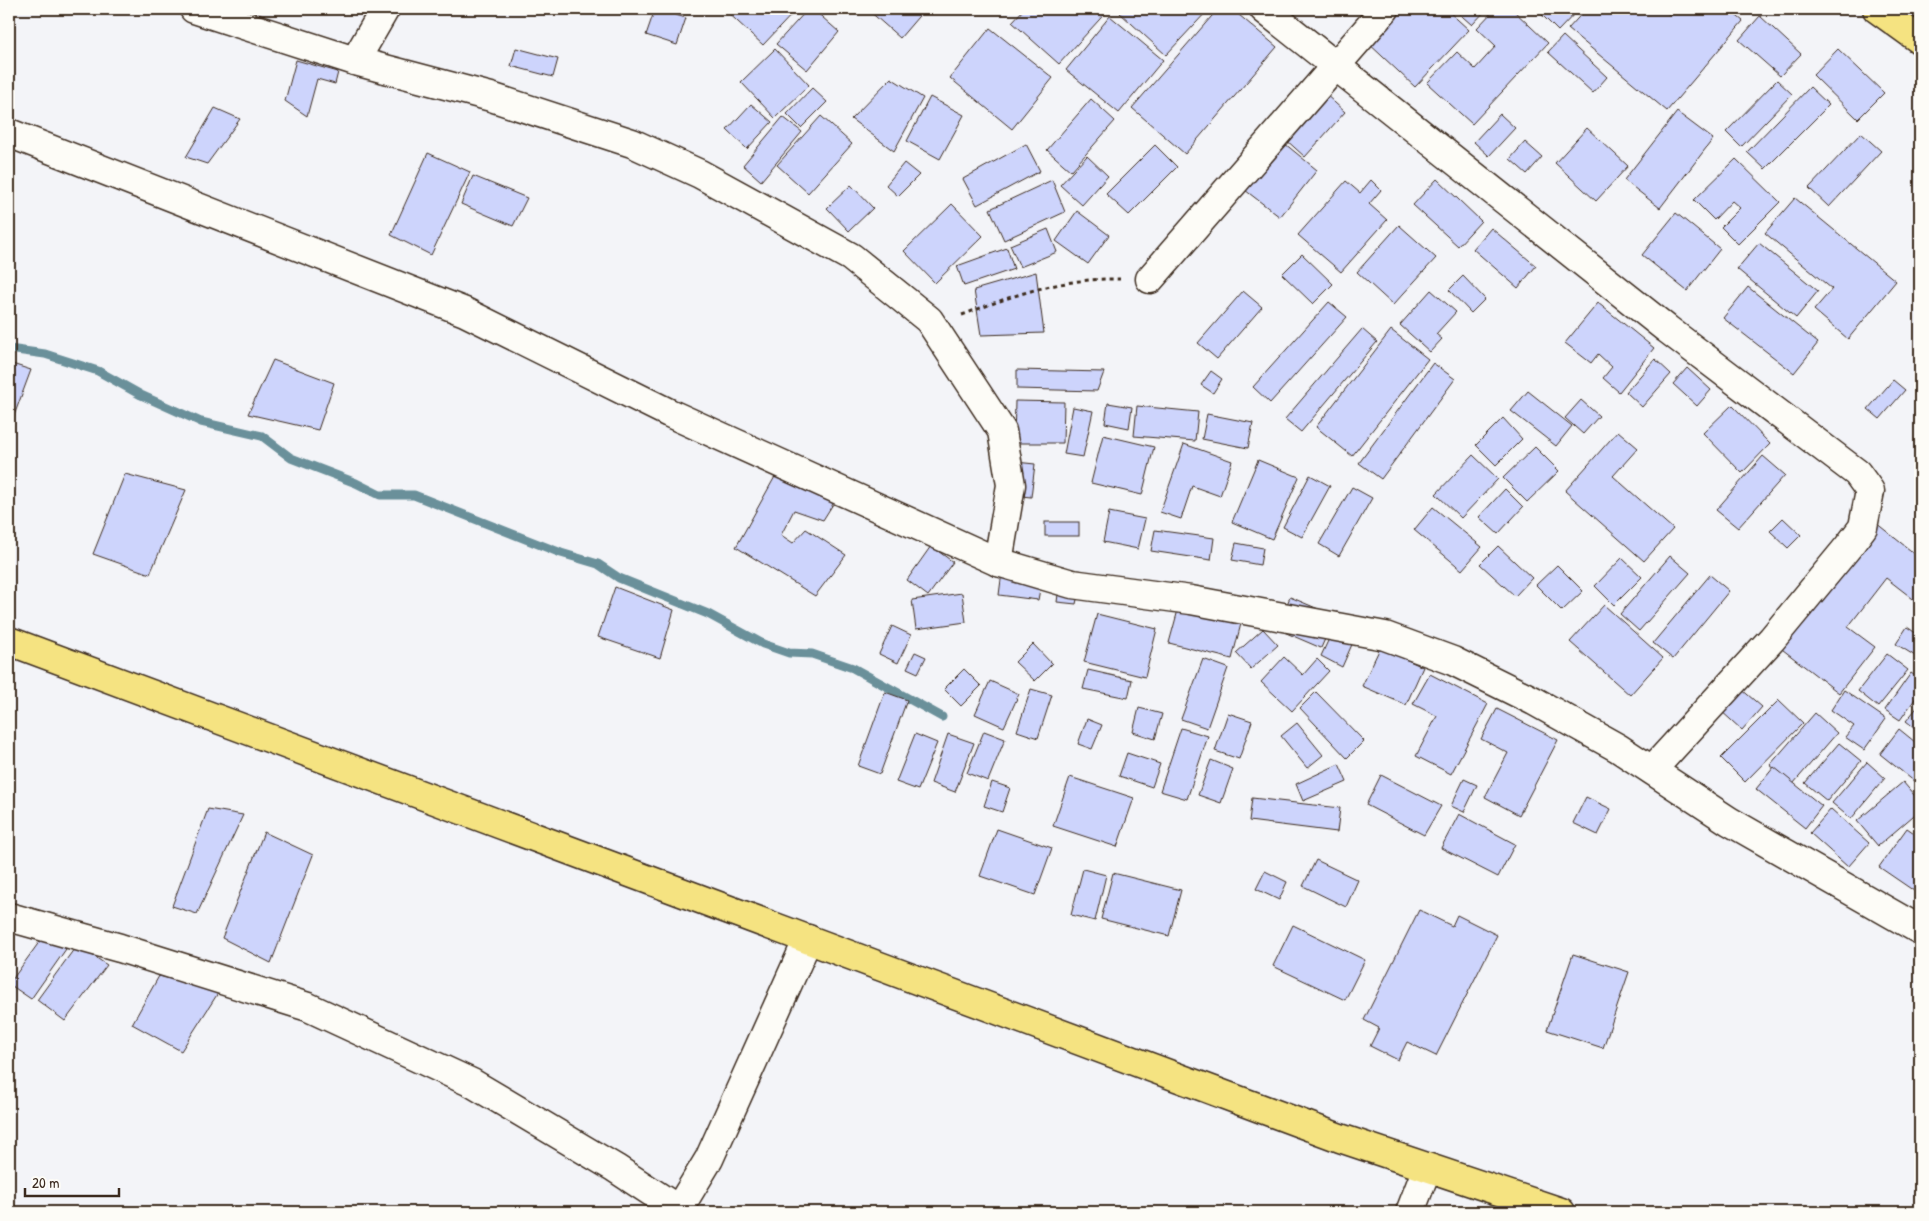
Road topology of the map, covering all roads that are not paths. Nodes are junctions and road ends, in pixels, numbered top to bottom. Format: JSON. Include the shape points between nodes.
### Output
{"nodes":[{"id":1,"x":194,"y":9,"type":"edge"},
{"id":2,"x":385,"y":9,"type":"edge"},
{"id":3,"x":1264,"y":9,"type":"edge"},
{"id":4,"x":1384,"y":9,"type":"edge"},
{"id":5,"x":1877,"y":9,"type":"edge"},
{"id":6,"x":1920,"y":40,"type":"edge"},
{"id":7,"x":355,"y":61,"type":"junction"},
{"id":8,"x":1336,"y":65,"type":"junction"},
{"id":9,"x":9,"y":133,"type":"edge"},
{"id":10,"x":1150,"y":280,"type":"road end"},
{"id":11,"x":998,"y":562,"type":"junction"},
{"id":12,"x":9,"y":641,"type":"edge"},
{"id":13,"x":1652,"y":770,"type":"junction"},
{"id":14,"x":9,"y":918,"type":"edge"},
{"id":15,"x":1920,"y":930,"type":"edge"},
{"id":16,"x":808,"y":939,"type":"junction"},
{"id":17,"x":1427,"y":1168,"type":"junction"},
{"id":18,"x":679,"y":1211,"type":"edge"},
{"id":19,"x":1410,"y":1212,"type":"edge"},
{"id":20,"x":1560,"y":1212,"type":"edge"}],
"edges":[{"from":1,"to":7,"type":"street"},
{"from":2,"to":7,"type":"street"},
{"from":3,"to":8,"type":"street"},
{"from":4,"to":8,"type":"street"},
{"from":5,"to":6,"type":"main road"},
{"from":7,"to":11,"type":"street","via":[[491,97],[632,143],[700,174],[851,256],[929,320],[1002,432],[1011,485]]},
{"from":8,"to":10,"type":"street"},
{"from":8,"to":13,"type":"street","via":[[1667,329],[1857,473],[1870,491],[1863,527],[1848,548],[1772,639]]},
{"from":9,"to":11,"type":"street","via":[[465,312],[669,413]]},
{"from":11,"to":13,"type":"street","via":[[1072,584],[1191,600],[1385,636],[1453,661],[1534,701]]},
{"from":12,"to":16,"type":"main road"},
{"from":13,"to":15,"type":"street","via":[[1729,821]]},
{"from":14,"to":18,"type":"street","via":[[120,948],[308,1007],[472,1083],[615,1168]]},
{"from":16,"to":17,"type":"main road"},
{"from":16,"to":18,"type":"street","via":[[709,1159]]},
{"from":17,"to":19,"type":"street"},
{"from":17,"to":20,"type":"main road"}]}
